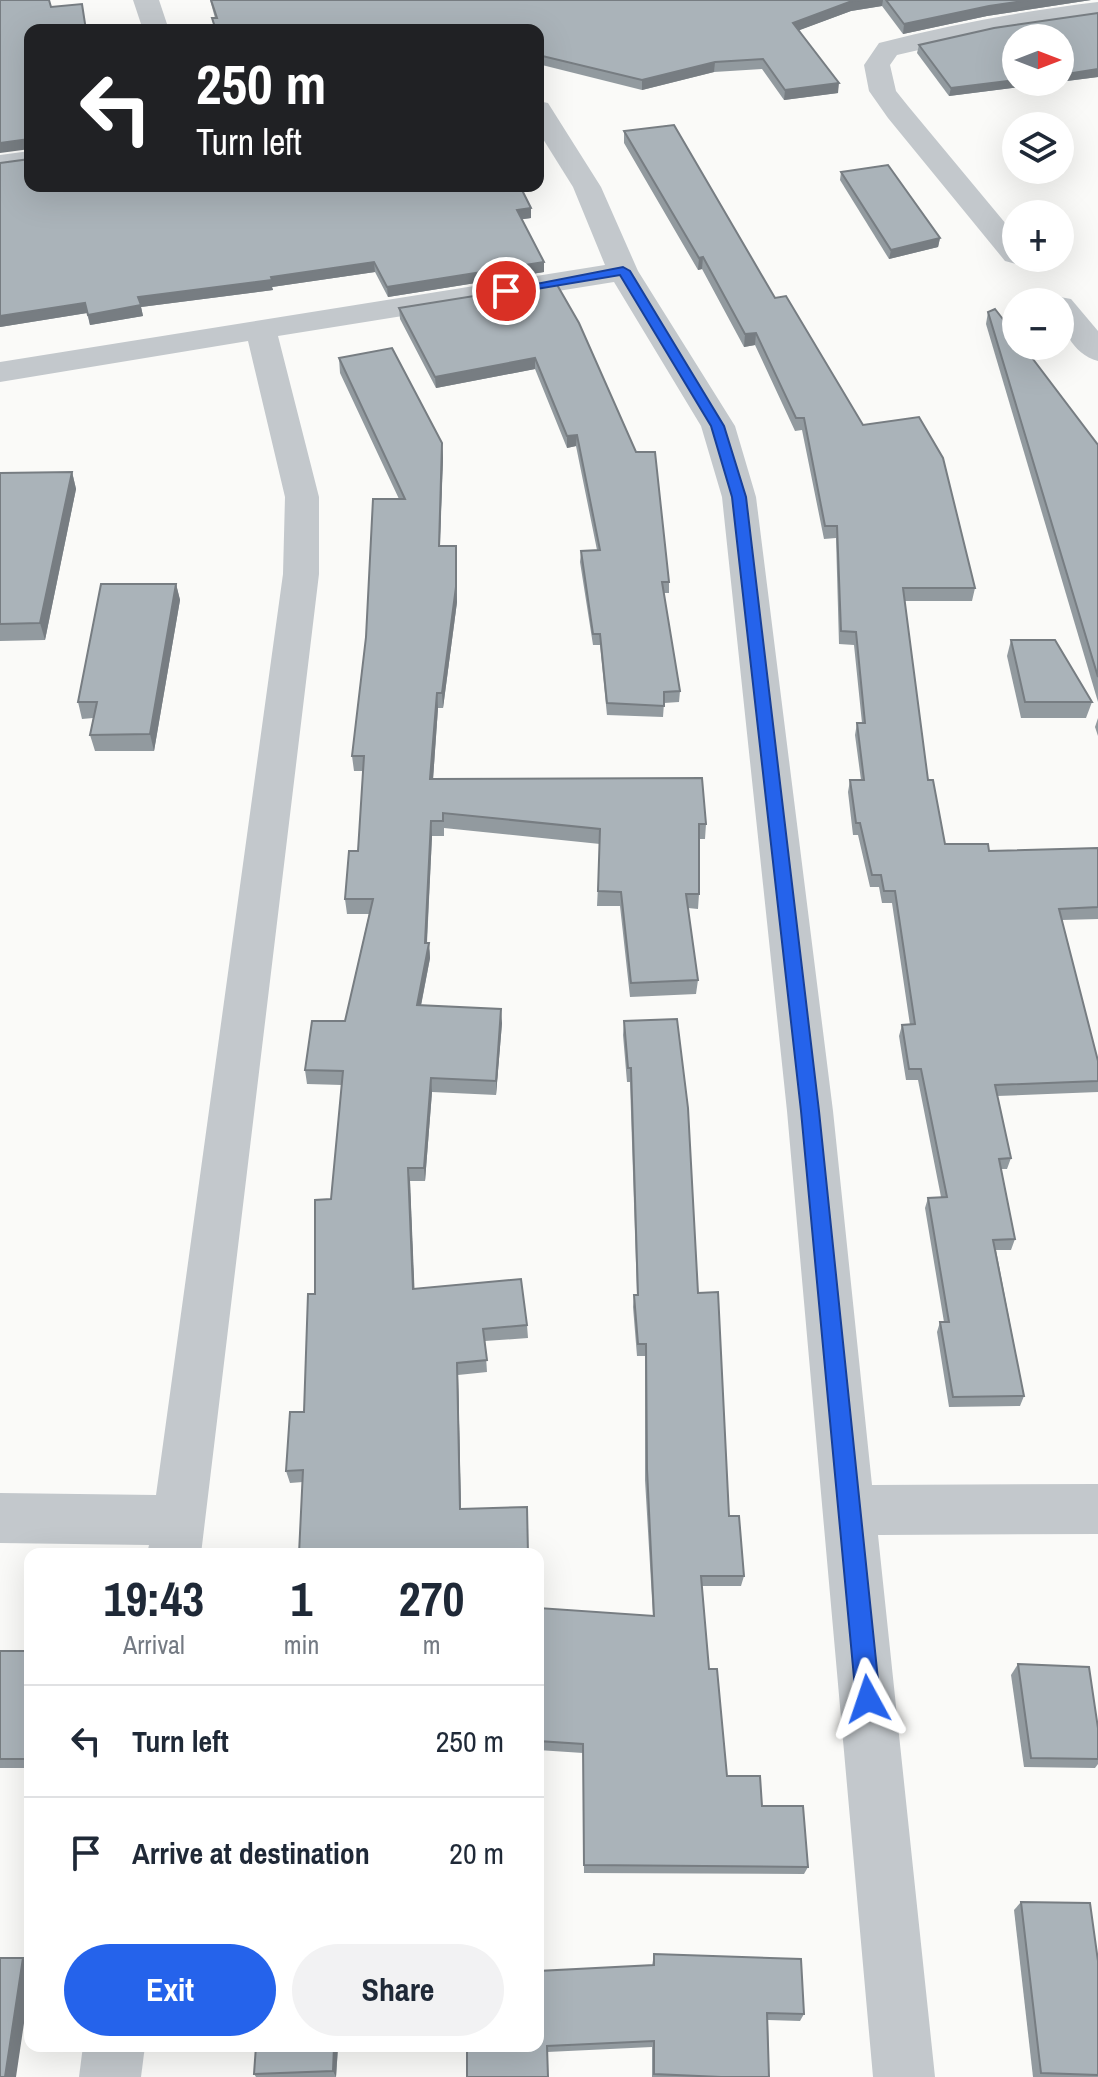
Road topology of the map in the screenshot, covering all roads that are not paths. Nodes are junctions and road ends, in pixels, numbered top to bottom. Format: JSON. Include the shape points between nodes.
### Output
{"nodes":[{"id":1,"x":146,"y":0,"type":"edge"},
{"id":2,"x":1098,"y":10,"type":"edge"},
{"id":3,"x":154,"y":24,"type":"edge"},
{"id":4,"x":544,"y":119,"type":"edge"},
{"id":5,"x":24,"y":160,"type":"edge"},
{"id":6,"x":0,"y":163,"type":"edge"},
{"id":7,"x":1002,"y":239,"type":"edge"},
{"id":8,"x":623,"y":271,"type":"junction"},
{"id":9,"x":1030,"y":272,"type":"edge"},
{"id":10,"x":1044,"y":288,"type":"edge"},
{"id":11,"x":1074,"y":323,"type":"edge"},
{"id":12,"x":261,"y":330,"type":"junction"},
{"id":13,"x":1098,"y":351,"type":"edge"},
{"id":14,"x":0,"y":372,"type":"edge"},
{"id":15,"x":1098,"y":1509,"type":"edge"},
{"id":16,"x":850,"y":1510,"type":"junction"},
{"id":17,"x":0,"y":1518,"type":"edge"},
{"id":18,"x":176,"y":1537,"type":"edge"},
{"id":19,"x":113,"y":2052,"type":"edge"},
{"id":20,"x":110,"y":2077,"type":"edge"},
{"id":21,"x":904,"y":2077,"type":"edge"}],
"edges":[{"from":1,"to":3,"type":"street"},
{"from":2,"to":7,"type":"street","via":[[1004,20],[940,34],[888,49],[877,65],[883,91],[898,112]]},
{"from":4,"to":8,"type":"street","via":[[587,187]]},
{"from":5,"to":6,"type":"street"},
{"from":8,"to":12,"type":"street"},
{"from":8,"to":16,"type":"street","via":[[718,426],[739,497]]},
{"from":9,"to":10,"type":"street"},
{"from":11,"to":13,"type":"street"},
{"from":12,"to":14,"type":"street"},
{"from":12,"to":18,"type":"street","via":[[302,497],[301,574]]},
{"from":15,"to":16,"type":"street"},
{"from":16,"to":21,"type":"street"},
{"from":17,"to":18,"type":"street"},
{"from":19,"to":20,"type":"street"}]}
